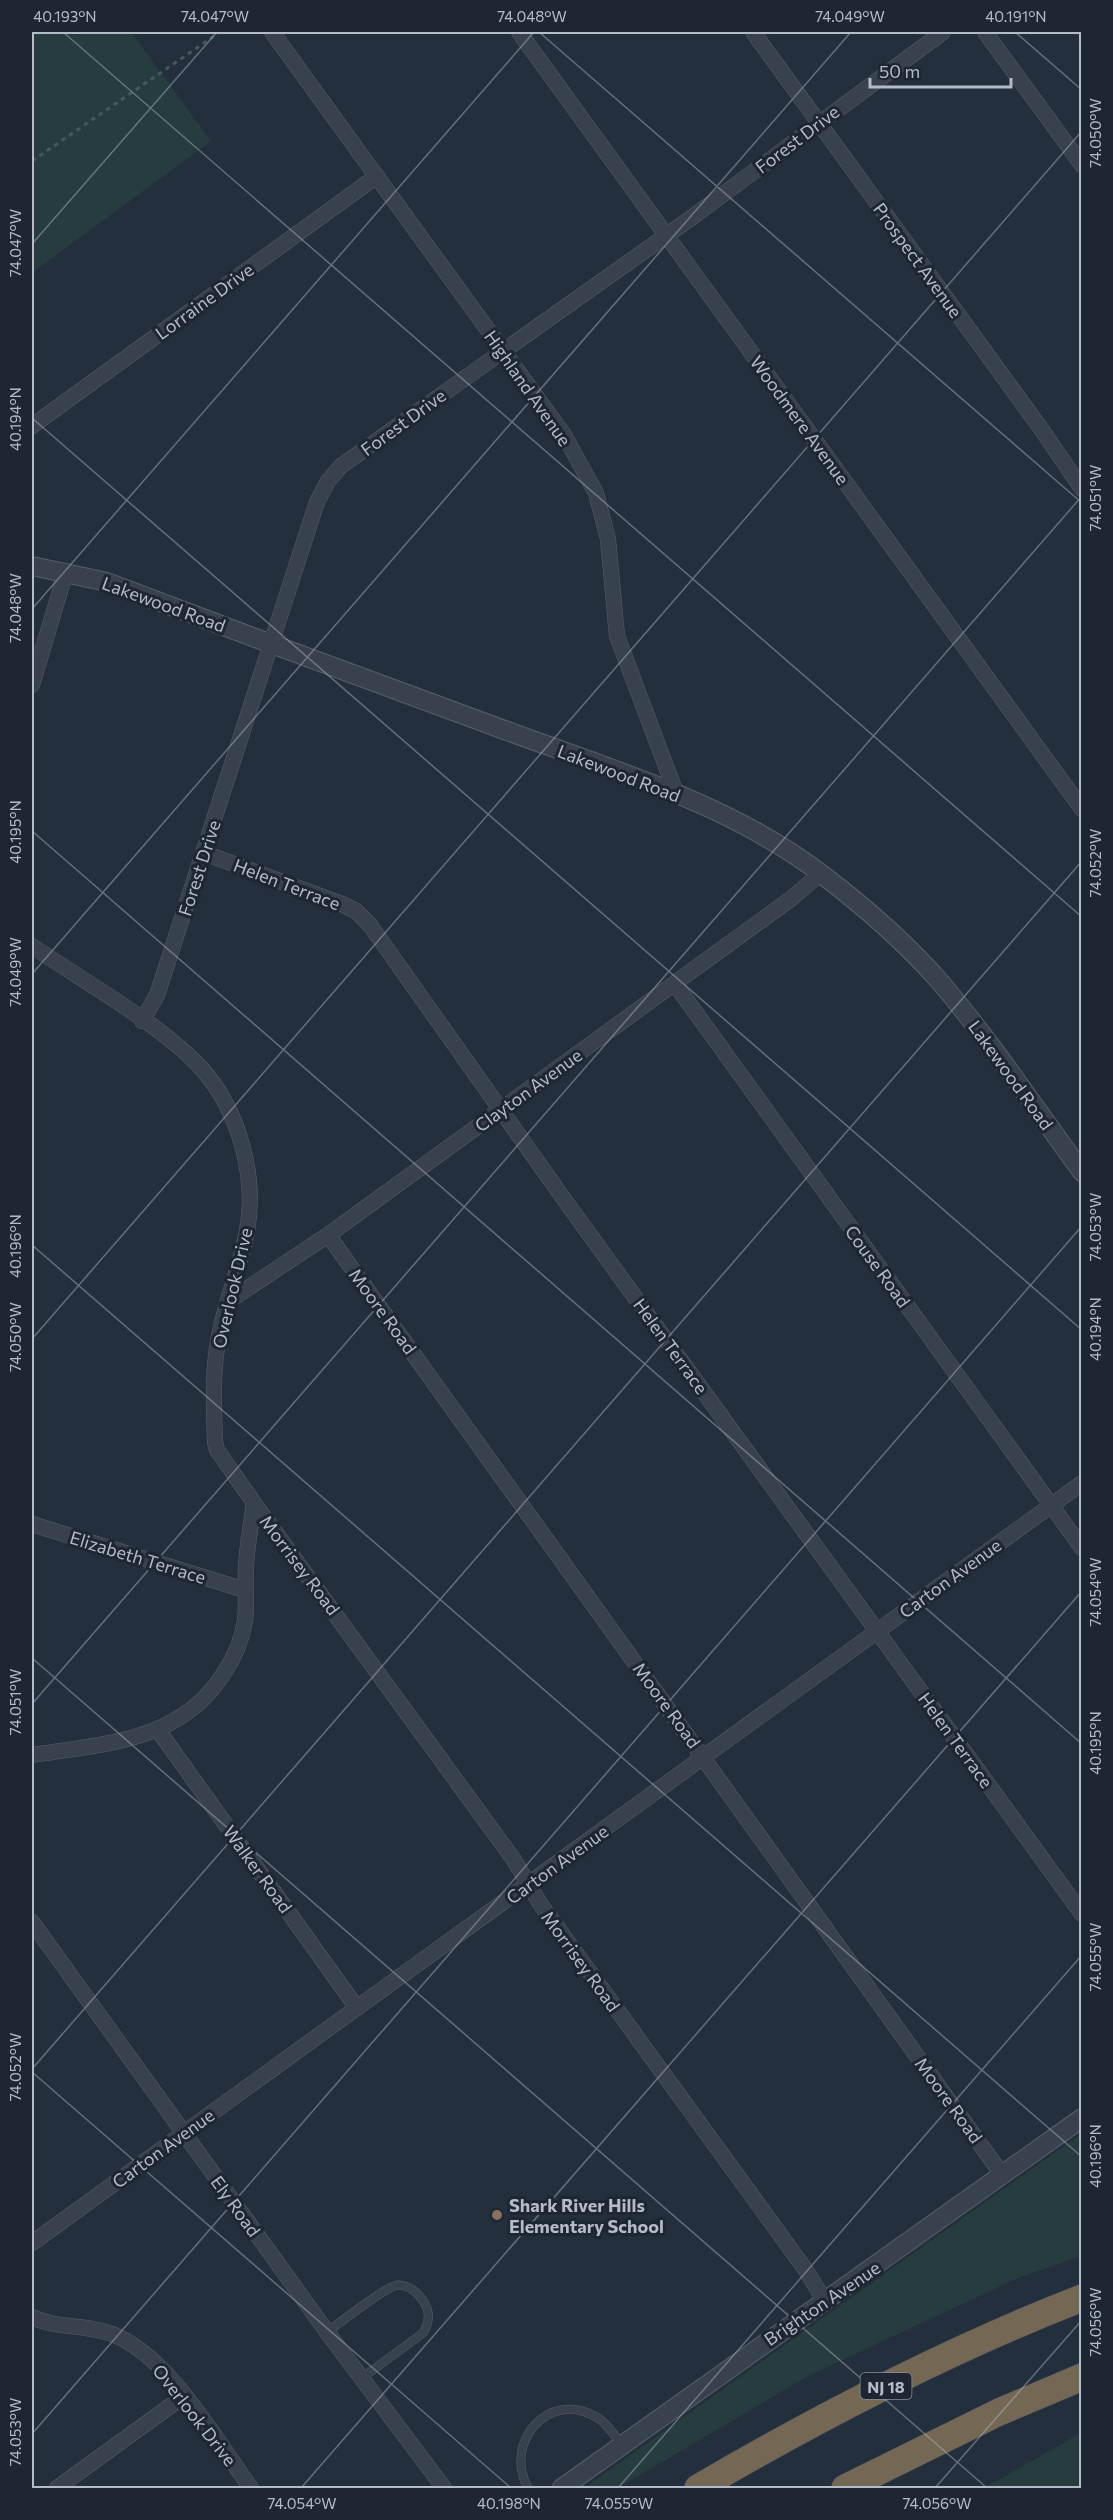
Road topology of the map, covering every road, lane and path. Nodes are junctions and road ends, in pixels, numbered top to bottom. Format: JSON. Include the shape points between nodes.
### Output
{"nodes":[{"id":1,"x":220,"y":32,"type":"edge"},
{"id":2,"x":272,"y":32,"type":"edge"},
{"id":3,"x":519,"y":32,"type":"edge"},
{"id":4,"x":753,"y":32,"type":"edge"},
{"id":5,"x":943,"y":32,"type":"edge"},
{"id":6,"x":985,"y":32,"type":"edge"},
{"id":7,"x":819,"y":123,"type":"junction"},
{"id":8,"x":32,"y":161,"type":"edge"},
{"id":9,"x":1082,"y":165,"type":"edge"},
{"id":10,"x":377,"y":176,"type":"junction"},
{"id":11,"x":667,"y":234,"type":"junction"},
{"id":12,"x":502,"y":351,"type":"junction"},
{"id":13,"x":32,"y":426,"type":"edge"},
{"id":14,"x":1082,"y":489,"type":"edge"},
{"id":15,"x":32,"y":566,"type":"edge"},
{"id":16,"x":66,"y":572,"type":"junction"},
{"id":17,"x":271,"y":644,"type":"junction"},
{"id":18,"x":32,"y":685,"type":"edge"},
{"id":19,"x":676,"y":793,"type":"junction"},
{"id":20,"x":1082,"y":808,"type":"edge"},
{"id":21,"x":204,"y":853,"type":"junction"},
{"id":22,"x":821,"y":873,"type":"junction"},
{"id":23,"x":32,"y":946,"type":"edge"},
{"id":24,"x":675,"y":984,"type":"junction"},
{"id":25,"x":142,"y":1020,"type":"junction"},
{"id":26,"x":501,"y":1110,"type":"junction"},
{"id":27,"x":1082,"y":1172,"type":"edge"},
{"id":28,"x":328,"y":1235,"type":"junction"},
{"id":29,"x":230,"y":1300,"type":"junction"},
{"id":30,"x":1082,"y":1483,"type":"edge"},
{"id":31,"x":254,"y":1503,"type":"junction"},
{"id":32,"x":1051,"y":1505,"type":"junction"},
{"id":33,"x":32,"y":1524,"type":"edge"},
{"id":34,"x":1082,"y":1548,"type":"edge"},
{"id":35,"x":245,"y":1590,"type":"junction"},
{"id":36,"x":877,"y":1631,"type":"junction"},
{"id":37,"x":158,"y":1731,"type":"junction"},
{"id":38,"x":32,"y":1755,"type":"edge"},
{"id":39,"x":704,"y":1757,"type":"junction"},
{"id":40,"x":529,"y":1884,"type":"junction"},
{"id":41,"x":1082,"y":1914,"type":"edge"},
{"id":42,"x":32,"y":1922,"type":"edge"},
{"id":43,"x":357,"y":2008,"type":"junction"},
{"id":44,"x":1082,"y":2118,"type":"edge"},
{"id":45,"x":183,"y":2134,"type":"junction"},
{"id":46,"x":1003,"y":2176,"type":"junction"},
{"id":47,"x":32,"y":2243,"type":"edge"},
{"id":48,"x":1082,"y":2298,"type":"edge"},
{"id":49,"x":825,"y":2301,"type":"junction"},
{"id":50,"x":32,"y":2317,"type":"edge"},
{"id":51,"x":327,"y":2332,"type":"junction"},
{"id":52,"x":1082,"y":2377,"type":"edge"},
{"id":53,"x":362,"y":2378,"type":"junction"},
{"id":54,"x":184,"y":2396,"type":"junction"},
{"id":55,"x":622,"y":2445,"type":"junction"},
{"id":56,"x":57,"y":2488,"type":"edge"},
{"id":57,"x":251,"y":2488,"type":"edge"},
{"id":58,"x":444,"y":2488,"type":"edge"},
{"id":59,"x":528,"y":2488,"type":"edge"},
{"id":60,"x":562,"y":2488,"type":"edge"},
{"id":61,"x":698,"y":2488,"type":"edge"},
{"id":62,"x":845,"y":2488,"type":"edge"}],
"edges":[{"from":1,"to":8,"type":"path"},
{"from":2,"to":10,"type":"street","name":"Highland Avenue"},
{"from":3,"to":11,"type":"street","name":"Woodmere Avenue"},
{"from":4,"to":7,"type":"street","name":"Prospect Avenue"},
{"from":5,"to":7,"type":"street","name":"Forest Drive"},
{"from":6,"to":9,"type":"street"},
{"from":7,"to":11,"type":"street","name":"Forest Drive"},
{"from":7,"to":14,"type":"street","name":"Prospect Avenue"},
{"from":10,"to":12,"type":"street","name":"Highland Avenue"},
{"from":10,"to":13,"type":"street","name":"Lorraine Drive"},
{"from":11,"to":12,"type":"street","name":"Forest Drive"},
{"from":11,"to":20,"type":"street","name":"Woodmere Avenue"},
{"from":12,"to":17,"type":"street","name":"Forest Drive","via":[[341,466],[328,481],[317,502]]},
{"from":12,"to":19,"type":"street","name":"Highland Avenue","via":[[564,435],[596,493],[608,539],[617,636]]},
{"from":15,"to":16,"type":"street","name":"Lakewood Road"},
{"from":16,"to":17,"type":"street","name":"Lakewood Road","via":[[107,582]]},
{"from":16,"to":18,"type":"street"},
{"from":17,"to":19,"type":"street","name":"Lakewood Road"},
{"from":17,"to":21,"type":"street","name":"Forest Drive"},
{"from":19,"to":22,"type":"street","name":"Lakewood Road"},
{"from":21,"to":25,"type":"street","name":"Forest Drive","via":[[157,995]]},
{"from":21,"to":26,"type":"street","name":"Helen Terrace","via":[[356,911],[370,925]]},
{"from":22,"to":24,"type":"street","name":"Clayton Avenue"},
{"from":22,"to":27,"type":"street","name":"Lakewood Road","via":[[900,941],[939,982],[985,1038]]},
{"from":23,"to":25,"type":"street","name":"Overlook Drive"},
{"from":24,"to":26,"type":"street","name":"Clayton Avenue"},
{"from":24,"to":32,"type":"street","name":"Couse Road"},
{"from":25,"to":29,"type":"street","name":"Overlook Drive","via":[[202,1069],[238,1131],[249,1198],[247,1230]]},
{"from":26,"to":28,"type":"street","name":"Clayton Avenue"},
{"from":26,"to":36,"type":"street","name":"Helen Terrace"},
{"from":28,"to":29,"type":"street","name":"Clayton Avenue"},
{"from":28,"to":39,"type":"street","name":"Moore Road"},
{"from":29,"to":31,"type":"street","name":"Overlook Drive","via":[[217,1350],[213,1390],[215,1442]]},
{"from":30,"to":32,"type":"street","name":"Carton Avenue"},
{"from":31,"to":35,"type":"street"},
{"from":31,"to":40,"type":"street","name":"Morrisey Road"},
{"from":32,"to":34,"type":"street","name":"Couse Road"},
{"from":32,"to":36,"type":"street","name":"Carton Avenue"},
{"from":33,"to":35,"type":"street","name":"Elizabeth Terrace"},
{"from":35,"to":37,"type":"street","via":[[245,1621],[227,1669],[199,1704]]},
{"from":36,"to":39,"type":"street","name":"Carton Avenue"},
{"from":36,"to":41,"type":"street","name":"Helen Terrace"},
{"from":37,"to":38,"type":"street","via":[[133,1739]]},
{"from":37,"to":43,"type":"street","name":"Walker Road"},
{"from":39,"to":40,"type":"street","name":"Carton Avenue"},
{"from":39,"to":46,"type":"street","name":"Moore Road"},
{"from":40,"to":43,"type":"street","name":"Carton Avenue"},
{"from":40,"to":49,"type":"street","name":"Morrisey Road"},
{"from":42,"to":45,"type":"street","name":"Ely Road"},
{"from":43,"to":45,"type":"street","name":"Carton Avenue"},
{"from":44,"to":46,"type":"street","name":"Brighton Avenue"},
{"from":45,"to":47,"type":"street","name":"Carton Avenue"},
{"from":45,"to":51,"type":"street","name":"Ely Road"},
{"from":46,"to":49,"type":"street","name":"Brighton Avenue"},
{"from":48,"to":61,"type":"highway","number":"NJ 18","via":[[871,2393]]},
{"from":49,"to":55,"type":"street","name":"Brighton Avenue"},
{"from":50,"to":54,"type":"street","name":"Overlook Drive","via":[[55,2325],[101,2330],[125,2339],[147,2354]]},
{"from":51,"to":53,"type":"street","name":"Ely Road"},
{"from":51,"to":53,"type":"lane","via":[[392,2286],[408,2287],[420,2296],[429,2313],[423,2333]]},
{"from":52,"to":62,"type":"highway","via":[[960,2430]]},
{"from":53,"to":58,"type":"street","name":"Ely Road"},
{"from":54,"to":56,"type":"street"},
{"from":54,"to":57,"type":"street","name":"Overlook Drive"},
{"from":55,"to":59,"type":"lane","via":[[591,2414],[568,2409],[552,2412],[533,2427],[521,2447],[519,2461]]},
{"from":55,"to":60,"type":"street","name":"Brighton Avenue"}]}
